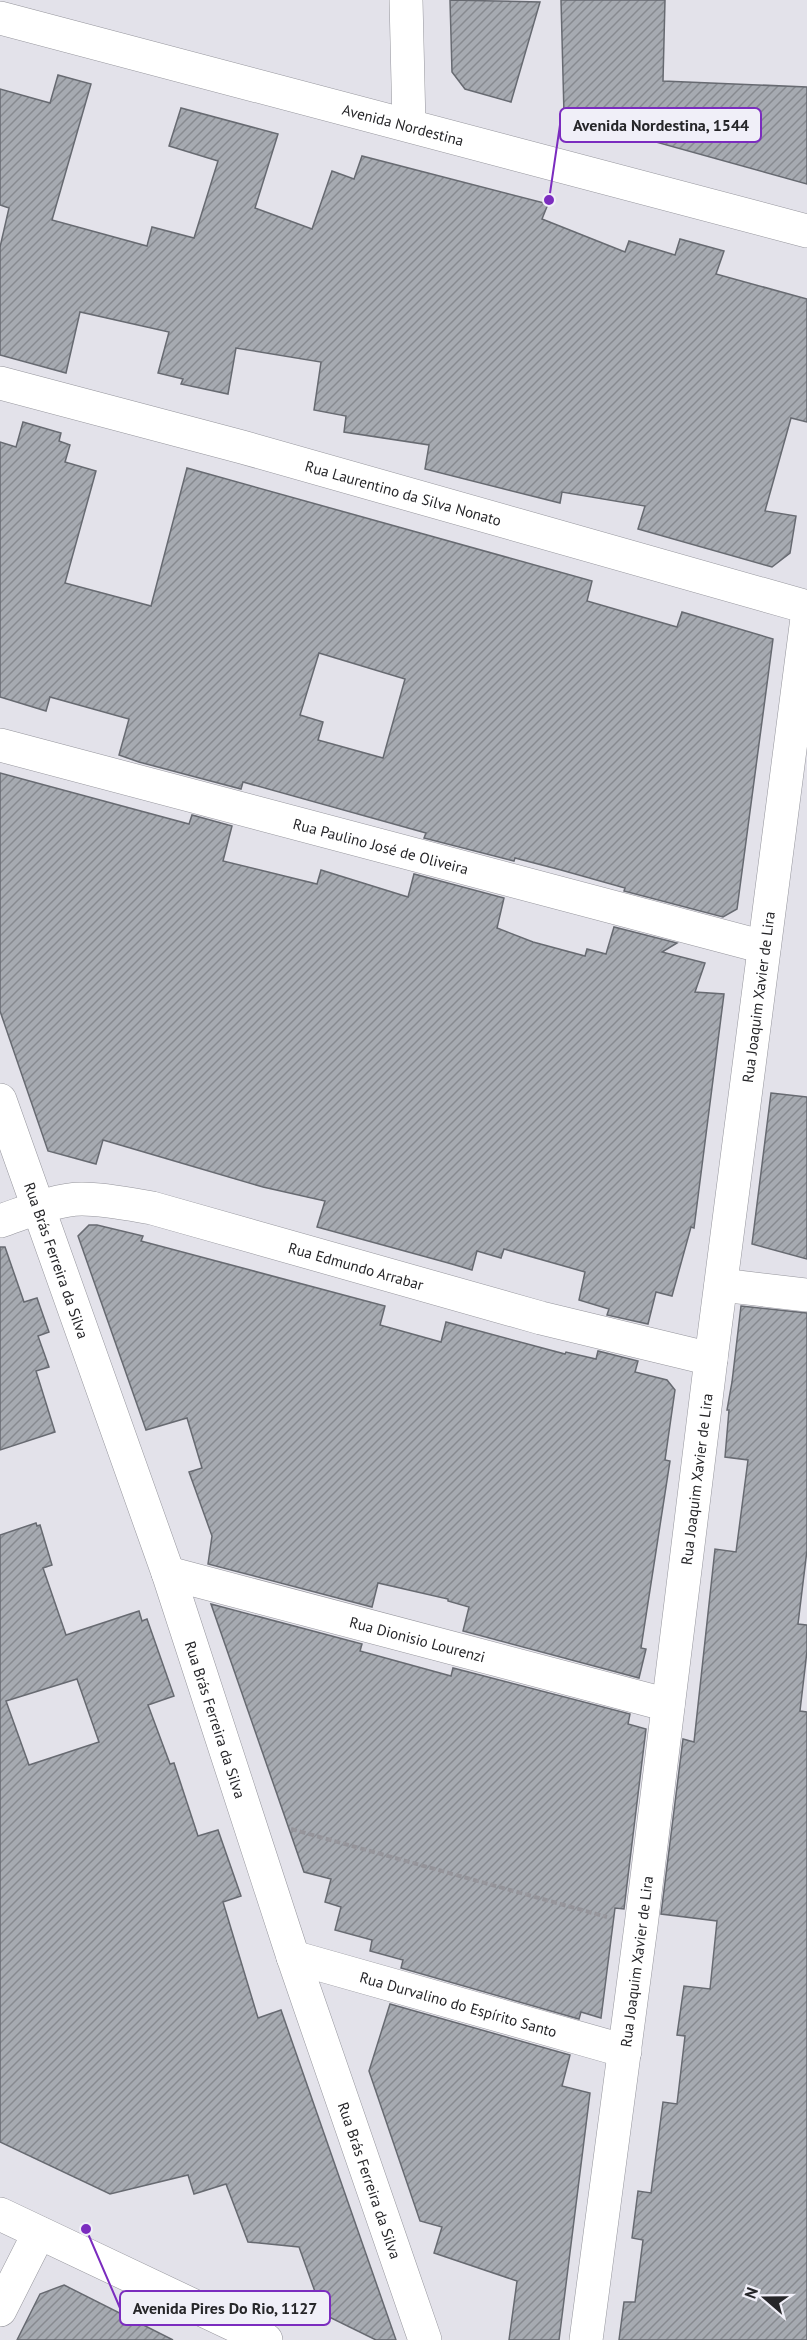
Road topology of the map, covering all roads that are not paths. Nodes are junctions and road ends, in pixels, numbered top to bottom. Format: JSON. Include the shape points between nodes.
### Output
{"nodes":[{"id":1,"x":406,"y":0,"type":"edge"},
{"id":2,"x":0,"y":18,"type":"edge"},
{"id":3,"x":409,"y":125,"type":"junction"},
{"id":4,"x":807,"y":231,"type":"edge"},
{"id":5,"x":0,"y":383,"type":"edge"},
{"id":6,"x":806,"y":624,"type":"edge"},
{"id":7,"x":0,"y":745,"type":"edge"},
{"id":8,"x":764,"y":947,"type":"junction"},
{"id":9,"x":0,"y":1100,"type":"edge"},
{"id":10,"x":38,"y":1208,"type":"junction"},
{"id":11,"x":0,"y":1221,"type":"edge"},
{"id":12,"x":721,"y":1285,"type":"junction"},
{"id":13,"x":807,"y":1295,"type":"edge"},
{"id":14,"x":711,"y":1359,"type":"junction"},
{"id":15,"x":168,"y":1574,"type":"junction"},
{"id":16,"x":668,"y":1705,"type":"junction"},
{"id":17,"x":293,"y":1957,"type":"junction"},
{"id":18,"x":625,"y":2051,"type":"junction"},
{"id":19,"x":0,"y":2214,"type":"edge"},
{"id":20,"x":39,"y":2233,"type":"junction"},
{"id":21,"x":0,"y":2310,"type":"edge"},
{"id":22,"x":266,"y":2340,"type":"edge"},
{"id":23,"x":425,"y":2340,"type":"edge"},
{"id":24,"x":586,"y":2340,"type":"edge"}],
"edges":[{"from":1,"to":3,"type":"street"},
{"from":2,"to":3,"type":"street","name":"Avenida Nordestina"},
{"from":3,"to":4,"type":"street","name":"Avenida Nordestina"},
{"from":5,"to":6,"type":"street","name":"Rua Laurentino da Silva Nonato","via":[[242,447]]},
{"from":6,"to":8,"type":"street","name":"Rua Joaquim Xavier de Lira"},
{"from":7,"to":8,"type":"street","name":"Rua Paulino José de Oliveira"},
{"from":8,"to":12,"type":"street","name":"Rua Joaquim Xavier de Lira"},
{"from":9,"to":10,"type":"street","name":"Rua Brás Ferreira da Silva"},
{"from":10,"to":11,"type":"street","name":"Rua Edmundo Arrabar"},
{"from":10,"to":14,"type":"street","name":"Rua Edmundo Arrabar","via":[[80,1199],[152,1208],[541,1318]]},
{"from":10,"to":15,"type":"street","name":"Rua Brás Ferreira da Silva"},
{"from":12,"to":13,"type":"street"},
{"from":12,"to":14,"type":"street","name":"Rua Joaquim Xavier de Lira"},
{"from":14,"to":16,"type":"street","name":"Rua Joaquim Xavier de Lira"},
{"from":15,"to":16,"type":"street","name":"Rua Dionisio Lourenzi"},
{"from":15,"to":17,"type":"street","name":"Rua Brás Ferreira da Silva"},
{"from":16,"to":18,"type":"street","name":"Rua Joaquim Xavier de Lira"},
{"from":17,"to":18,"type":"street","name":"Rua Durvalino do Espírito Santo"},
{"from":17,"to":23,"type":"street","name":"Rua Brás Ferreira da Silva"},
{"from":18,"to":24,"type":"street","name":"Rua Joaquim Xavier de Lira"},
{"from":19,"to":20,"type":"street"},
{"from":20,"to":21,"type":"street"},
{"from":20,"to":22,"type":"street"}]}
